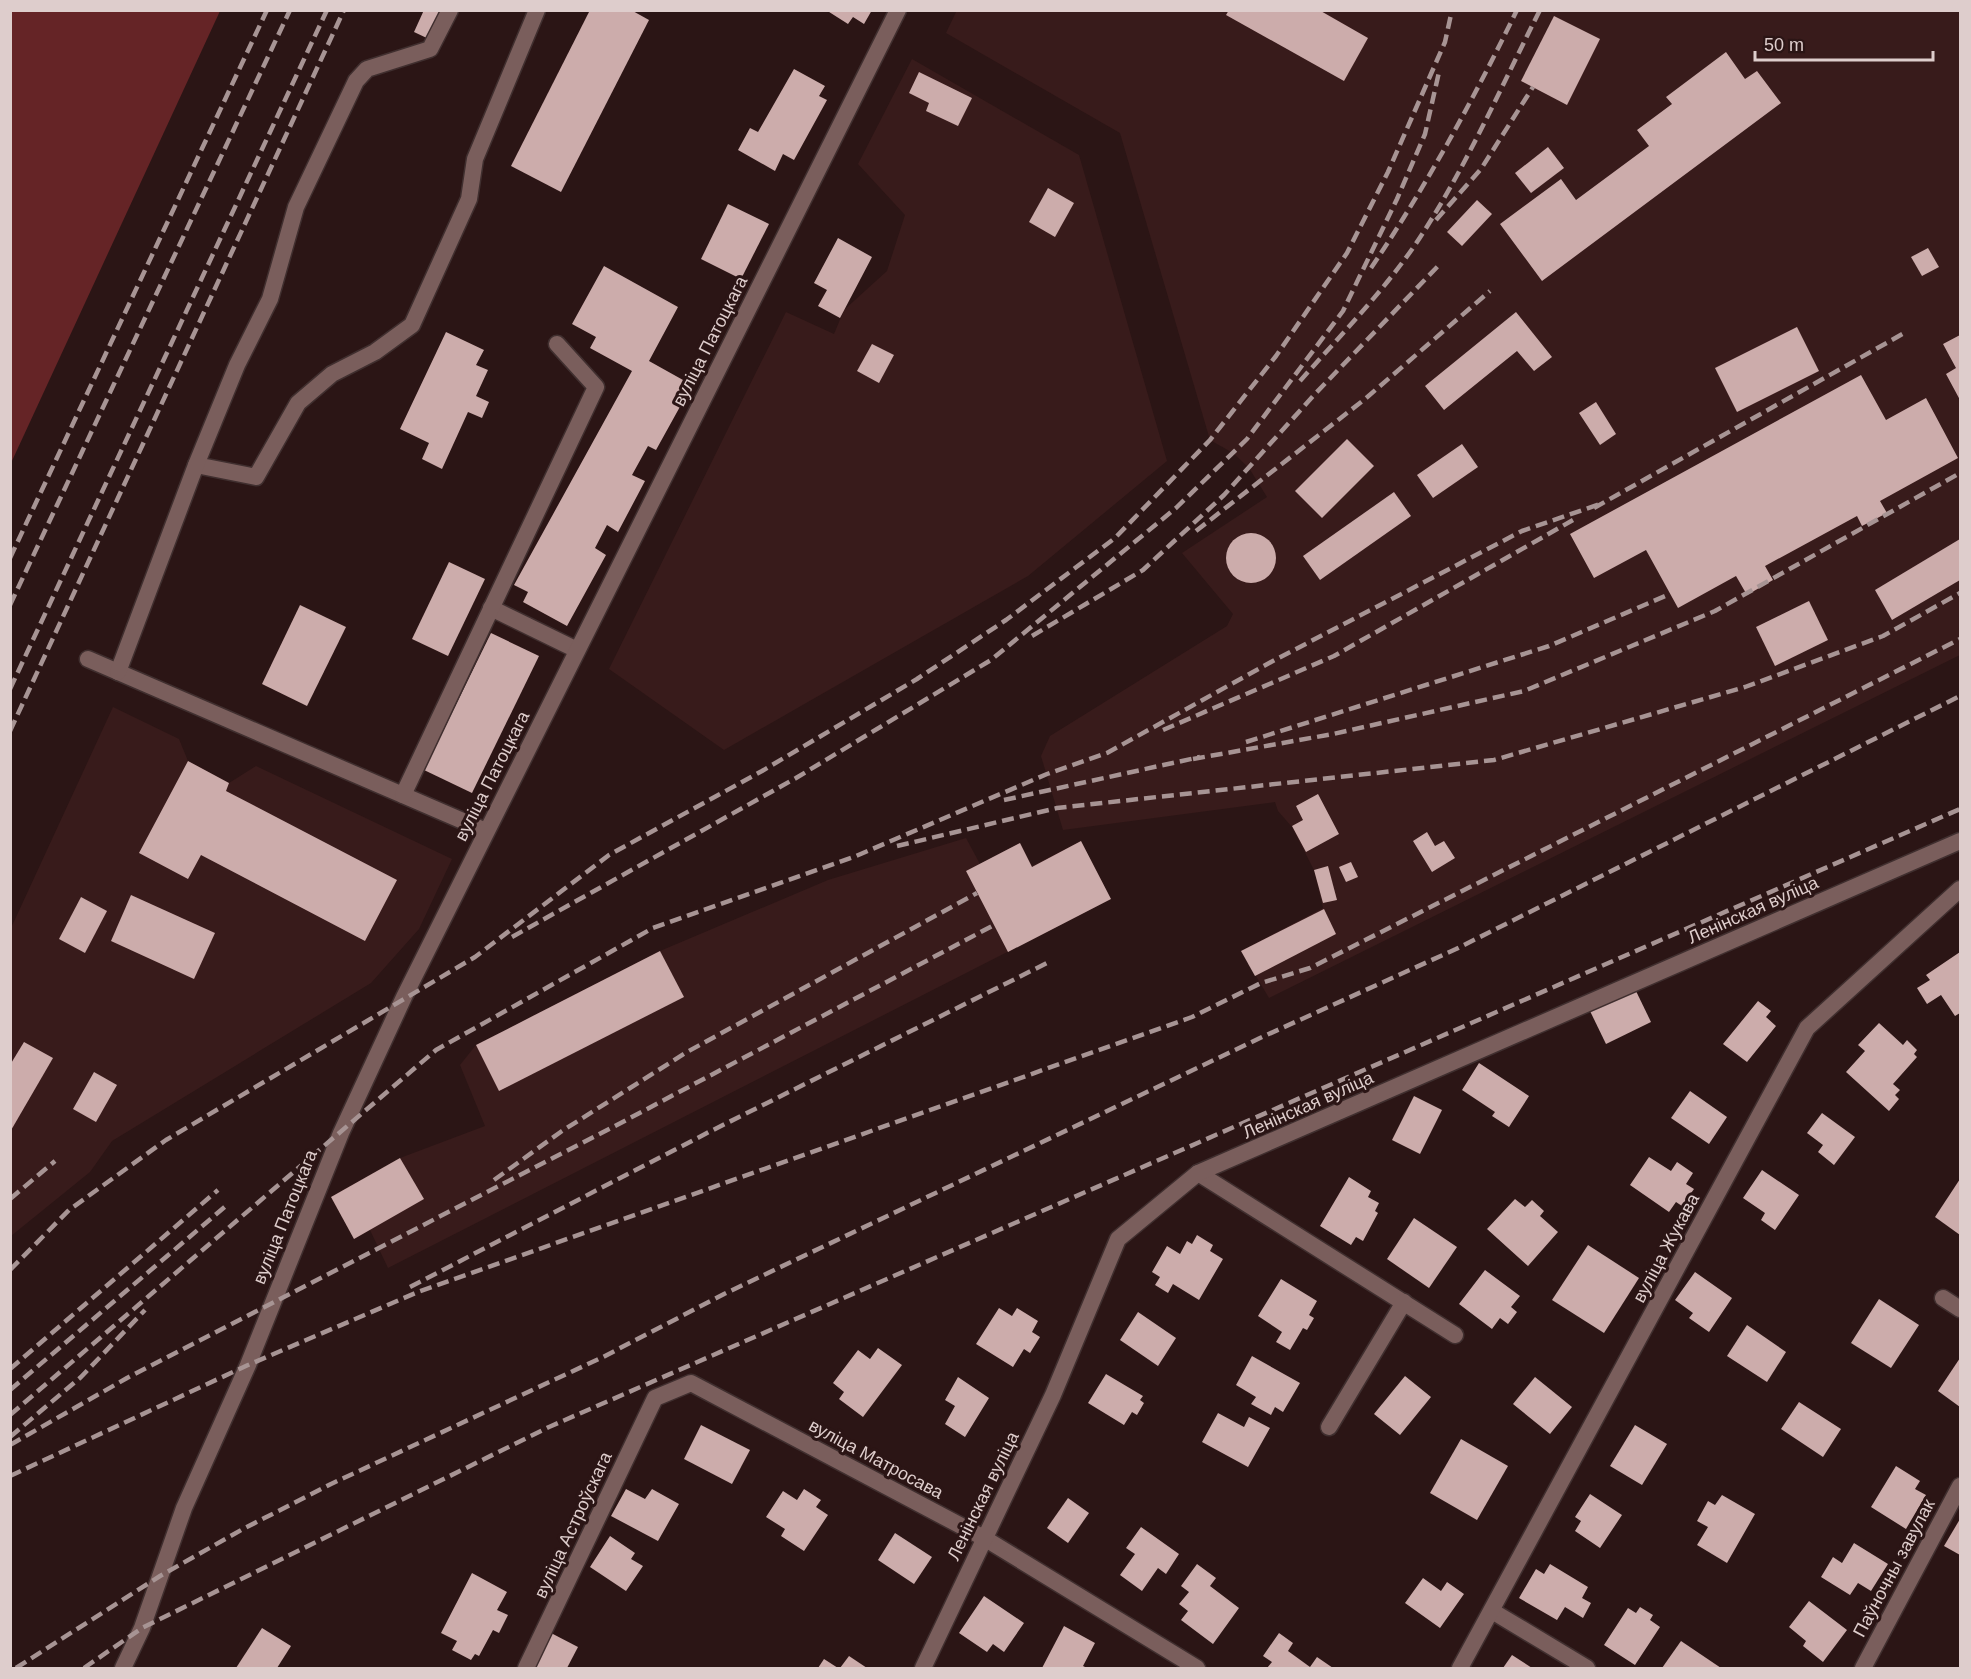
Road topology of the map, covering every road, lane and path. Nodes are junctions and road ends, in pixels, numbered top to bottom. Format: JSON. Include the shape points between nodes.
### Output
{"nodes":[{"id":1,"x":450,"y":10,"type":"edge"},
{"id":2,"x":537,"y":10,"type":"edge"},
{"id":3,"x":898,"y":10,"type":"edge"},
{"id":4,"x":557,"y":344,"type":"dead end"},
{"id":5,"x":196,"y":465,"type":"junction"},
{"id":6,"x":491,"y":608,"type":"junction"},
{"id":7,"x":577,"y":650,"type":"junction"},
{"id":8,"x":88,"y":659,"type":"dead end"},
{"id":9,"x":118,"y":672,"type":"junction"},
{"id":10,"x":403,"y":795,"type":"junction"},
{"id":11,"x":486,"y":831,"type":"junction"},
{"id":12,"x":1960,"y":841,"type":"edge"},
{"id":13,"x":1960,"y":889,"type":"edge"},
{"id":14,"x":1198,"y":1173,"type":"junction"},
{"id":15,"x":1943,"y":1298,"type":"dead end"},
{"id":16,"x":1404,"y":1302,"type":"junction"},
{"id":17,"x":1960,"y":1309,"type":"edge"},
{"id":18,"x":1455,"y":1335,"type":"dead end"},
{"id":19,"x":655,"y":1398,"type":"joint"},
{"id":20,"x":1329,"y":1427,"type":"dead end"},
{"id":21,"x":1960,"y":1486,"type":"edge"},
{"id":22,"x":984,"y":1538,"type":"junction"},
{"id":23,"x":1492,"y":1611,"type":"junction"},
{"id":24,"x":123,"y":1668,"type":"edge"},
{"id":25,"x":526,"y":1668,"type":"edge"},
{"id":26,"x":923,"y":1668,"type":"edge"},
{"id":27,"x":1197,"y":1668,"type":"edge"},
{"id":28,"x":1460,"y":1668,"type":"edge"},
{"id":29,"x":1587,"y":1668,"type":"edge"},
{"id":30,"x":1863,"y":1668,"type":"edge"}],
"edges":[{"from":1,"to":5,"type":"street","via":[[430,49],[367,69],[356,81],[296,207],[270,298],[237,365]]},
{"from":2,"to":5,"type":"street","via":[[475,159],[469,199],[412,325],[375,352],[332,374],[298,403],[256,477]]},
{"from":3,"to":7,"type":"street","name":"вуліца Патоцкага"},
{"from":4,"to":6,"type":"street","via":[[596,387]]},
{"from":5,"to":9,"type":"street"},
{"from":6,"to":7,"type":"street"},
{"from":6,"to":10,"type":"street"},
{"from":7,"to":11,"type":"street","name":"вуліца Патоцкага"},
{"from":8,"to":9,"type":"street"},
{"from":9,"to":10,"type":"street"},
{"from":10,"to":11,"type":"street"},
{"from":11,"to":24,"type":"street","name":"вуліца Патоцкага","via":[[341,1133],[248,1365],[184,1508],[142,1628]]},
{"from":12,"to":14,"type":"street","name":"Ленінская вуліца"},
{"from":13,"to":23,"type":"street","name":"вуліца Жукава","via":[[1807,1028]]},
{"from":14,"to":16,"type":"street"},
{"from":14,"to":22,"type":"street","name":"Ленінская вуліца","via":[[1118,1239],[1053,1395]]},
{"from":15,"to":17,"type":"street"},
{"from":16,"to":18,"type":"street"},
{"from":16,"to":20,"type":"street"},
{"from":19,"to":22,"type":"street","name":"вуліца Матросава","via":[[691,1383]]},
{"from":19,"to":25,"type":"street","name":"вуліца Астроўскага"},
{"from":21,"to":30,"type":"street","name":"Паўночны завулак"},
{"from":22,"to":26,"type":"street","name":"Ленінская вуліца"},
{"from":22,"to":27,"type":"street","name":"вуліца Матросава"},
{"from":23,"to":28,"type":"street","name":"вуліца Жукава"},
{"from":23,"to":29,"type":"street"}]}
